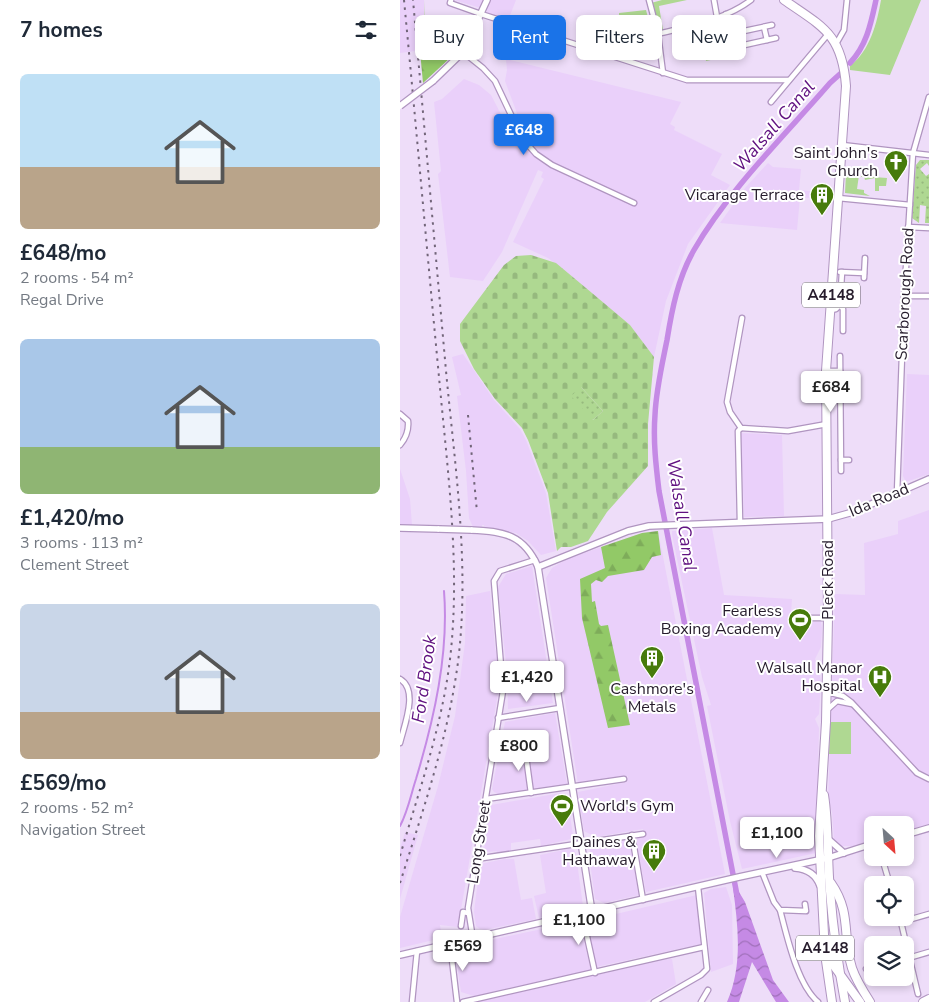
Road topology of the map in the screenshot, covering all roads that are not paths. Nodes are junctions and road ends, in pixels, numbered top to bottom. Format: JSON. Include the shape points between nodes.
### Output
{"nodes":[{"id":1,"x":452,"y":0,"type":"edge"},
{"id":2,"x":487,"y":0,"type":"edge"},
{"id":3,"x":649,"y":0,"type":"edge"},
{"id":4,"x":714,"y":0,"type":"edge"},
{"id":5,"x":751,"y":0,"type":"edge"},
{"id":6,"x":784,"y":0,"type":"edge"},
{"id":7,"x":847,"y":0,"type":"edge"},
{"id":8,"x":481,"y":14,"type":"junction"},
{"id":9,"x":726,"y":14,"type":"joint"},
{"id":10,"x":653,"y":15,"type":"edge"},
{"id":11,"x":718,"y":15,"type":"edge"},
{"id":12,"x":772,"y":25,"type":"dead end"},
{"id":13,"x":764,"y":26,"type":"junction"},
{"id":14,"x":829,"y":33,"type":"junction"},
{"id":15,"x":776,"y":38,"type":"dead end"},
{"id":16,"x":767,"y":40,"type":"junction"},
{"id":17,"x":836,"y":44,"type":"junction"},
{"id":18,"x":746,"y":45,"type":"edge"},
{"id":19,"x":454,"y":60,"type":"edge"},
{"id":20,"x":473,"y":60,"type":"edge"},
{"id":21,"x":661,"y":60,"type":"edge"},
{"id":22,"x":663,"y":73,"type":"junction"},
{"id":23,"x":789,"y":80,"type":"junction"},
{"id":24,"x":929,"y":97,"type":"edge"},
{"id":25,"x":772,"y":102,"type":"dead end"},
{"id":26,"x":400,"y":106,"type":"edge"},
{"id":27,"x":842,"y":145,"type":"junction"},
{"id":28,"x":913,"y":153,"type":"junction"},
{"id":29,"x":929,"y":155,"type":"edge"},
{"id":30,"x":838,"y":198,"type":"junction"},
{"id":31,"x":634,"y":203,"type":"dead end"},
{"id":32,"x":910,"y":206,"type":"junction"},
{"id":33,"x":908,"y":227,"type":"junction"},
{"id":34,"x":929,"y":228,"type":"edge"},
{"id":35,"x":865,"y":258,"type":"dead end"},
{"id":36,"x":832,"y":272,"type":"junction"},
{"id":37,"x":842,"y":272,"type":"junction"},
{"id":38,"x":904,"y":296,"type":"junction"},
{"id":39,"x":929,"y":296,"type":"edge"},
{"id":40,"x":840,"y":305,"type":"junction"},
{"id":41,"x":831,"y":310,"type":"junction"},
{"id":42,"x":742,"y":318,"type":"dead end"},
{"id":43,"x":843,"y":331,"type":"dead end"},
{"id":44,"x":840,"y":356,"type":"dead end"},
{"id":45,"x":826,"y":371,"type":"junction"},
{"id":46,"x":840,"y":371,"type":"junction"},
{"id":47,"x":400,"y":414,"type":"edge"},
{"id":48,"x":827,"y":424,"type":"junction"},
{"id":49,"x":741,"y":428,"type":"junction"},
{"id":50,"x":400,"y":445,"type":"edge"},
{"id":51,"x":841,"y":460,"type":"junction"},
{"id":52,"x":850,"y":460,"type":"dead end"},
{"id":53,"x":841,"y":471,"type":"dead end"},
{"id":54,"x":929,"y":479,"type":"edge"},
{"id":55,"x":897,"y":493,"type":"junction"},
{"id":56,"x":828,"y":519,"type":"junction"},
{"id":57,"x":740,"y":522,"type":"junction"},
{"id":58,"x":400,"y":528,"type":"edge"},
{"id":59,"x":535,"y":560,"type":"junction"},
{"id":60,"x":538,"y":567,"type":"junction"},
{"id":61,"x":807,"y":618,"type":"dead end"},
{"id":62,"x":828,"y":618,"type":"junction"},
{"id":63,"x":400,"y":679,"type":"edge"},
{"id":64,"x":827,"y":692,"type":"junction"},
{"id":65,"x":853,"y":705,"type":"junction"},
{"id":66,"x":560,"y":708,"type":"junction"},
{"id":67,"x":826,"y":711,"type":"junction"},
{"id":68,"x":498,"y":718,"type":"junction"},
{"id":69,"x":400,"y":743,"type":"edge"},
{"id":70,"x":525,"y":748,"type":"dead end"},
{"id":71,"x":624,"y":779,"type":"dead end"},
{"id":72,"x":929,"y":779,"type":"edge"},
{"id":73,"x":572,"y":787,"type":"junction"},
{"id":74,"x":822,"y":788,"type":"junction"},
{"id":75,"x":531,"y":793,"type":"junction"},
{"id":76,"x":486,"y":799,"type":"junction"},
{"id":77,"x":929,"y":828,"type":"edge"},
{"id":78,"x":914,"y":832,"type":"edge"},
{"id":79,"x":643,"y":834,"type":"dead end"},
{"id":80,"x":632,"y":835,"type":"junction"},
{"id":81,"x":827,"y":838,"type":"junction"},
{"id":82,"x":580,"y":843,"type":"junction"},
{"id":83,"x":864,"y":847,"type":"edge"},
{"id":84,"x":844,"y":853,"type":"junction"},
{"id":85,"x":824,"y":858,"type":"junction"},
{"id":86,"x":476,"y":859,"type":"junction"},
{"id":87,"x":789,"y":868,"type":"junction"},
{"id":88,"x":762,"y":872,"type":"junction"},
{"id":89,"x":831,"y":883,"type":"junction"},
{"id":90,"x":698,"y":887,"type":"junction"},
{"id":91,"x":822,"y":893,"type":"junction"},
{"id":92,"x":643,"y":900,"type":"junction"},
{"id":93,"x":805,"y":904,"type":"dead end"},
{"id":94,"x":780,"y":910,"type":"junction"},
{"id":95,"x":592,"y":912,"type":"junction"},
{"id":96,"x":468,"y":913,"type":"junction"},
{"id":97,"x":582,"y":914,"type":"junction"},
{"id":98,"x":929,"y":914,"type":"edge"},
{"id":99,"x":914,"y":917,"type":"edge"},
{"id":100,"x":461,"y":926,"type":"dead end"},
{"id":101,"x":473,"y":940,"type":"junction"},
{"id":102,"x":450,"y":943,"type":"junction"},
{"id":103,"x":704,"y":947,"type":"junction"},
{"id":104,"x":417,"y":951,"type":"junction"},
{"id":105,"x":929,"y":952,"type":"edge"},
{"id":106,"x":826,"y":954,"type":"junction"},
{"id":107,"x":400,"y":955,"type":"edge"},
{"id":108,"x":914,"y":956,"type":"edge"},
{"id":109,"x":595,"y":973,"type":"junction"},
{"id":110,"x":839,"y":973,"type":"junction"},
{"id":111,"x":914,"y":981,"type":"edge"},
{"id":112,"x":708,"y":990,"type":"dead end"},
{"id":113,"x":918,"y":994,"type":"dead end"},
{"id":114,"x":663,"y":997,"type":"junction"},
{"id":115,"x":929,"y":999,"type":"edge"},
{"id":116,"x":870,"y":1001,"type":"edge"},
{"id":117,"x":412,"y":1002,"type":"edge"},
{"id":118,"x":457,"y":1002,"type":"edge"},
{"id":119,"x":463,"y":1002,"type":"edge"},
{"id":120,"x":654,"y":1002,"type":"edge"},
{"id":121,"x":666,"y":1002,"type":"edge"},
{"id":122,"x":701,"y":1002,"type":"edge"},
{"id":123,"x":818,"y":1002,"type":"edge"},
{"id":124,"x":832,"y":1002,"type":"edge"},
{"id":125,"x":845,"y":1002,"type":"edge"},
{"id":126,"x":860,"y":1002,"type":"edge"},
{"id":127,"x":923,"y":1002,"type":"edge"}],
"edges":[{"from":1,"to":8,"type":"street","via":[[450,4]]},
{"from":2,"to":8,"type":"street"},
{"from":3,"to":10,"type":"street"},
{"from":4,"to":11,"type":"street"},
{"from":5,"to":9,"type":"street"},
{"from":6,"to":14,"type":"highway","number":"A4148"},
{"from":7,"to":17,"type":"street","via":[[844,30]]},
{"from":8,"to":22,"type":"street"},
{"from":9,"to":13,"type":"street","via":[[730,34]]},
{"from":12,"to":13,"type":"street"},
{"from":13,"to":16,"type":"street"},
{"from":14,"to":17,"type":"highway","number":"A4148"},
{"from":14,"to":23,"type":"street"},
{"from":15,"to":16,"type":"street"},
{"from":16,"to":18,"type":"street"},
{"from":17,"to":27,"type":"highway","name":"Pleck Road","number":"A4148","via":[[845,72]]},
{"from":19,"to":26,"type":"street","bridge":true},
{"from":20,"to":31,"type":"street","via":[[495,81],[522,138],[536,154],[552,165]]},
{"from":21,"to":22,"type":"street"},
{"from":22,"to":23,"type":"street","via":[[687,80]]},
{"from":23,"to":25,"type":"street"},
{"from":24,"to":28,"type":"street","name":"Scarborough Road"},
{"from":27,"to":28,"type":"street"},
{"from":27,"to":30,"type":"highway","name":"Pleck Road","number":"A4148"},
{"from":28,"to":29,"type":"street"},
{"from":28,"to":32,"type":"street","name":"Scarborough Road"},
{"from":30,"to":32,"type":"street"},
{"from":30,"to":36,"type":"highway","name":"Pleck Road","number":"A4148"},
{"from":32,"to":33,"type":"street","name":"Scarborough Road"},
{"from":33,"to":34,"type":"street"},
{"from":33,"to":38,"type":"street","name":"Scarborough Road"},
{"from":35,"to":37,"type":"street","via":[[864,276]]},
{"from":36,"to":37,"type":"street"},
{"from":36,"to":41,"type":"highway","name":"Pleck Road","number":"A4148"},
{"from":37,"to":40,"type":"street"},
{"from":38,"to":39,"type":"street"},
{"from":38,"to":55,"type":"street","name":"Scarborough Road"},
{"from":40,"to":41,"type":"street"},
{"from":40,"to":43,"type":"street","via":[[843,309]]},
{"from":41,"to":45,"type":"highway","name":"Pleck Road","number":"A4148"},
{"from":42,"to":49,"type":"street","via":[[727,402]]},
{"from":44,"to":46,"type":"street"},
{"from":45,"to":46,"type":"street"},
{"from":45,"to":48,"type":"highway","name":"Pleck Road","number":"A4148"},
{"from":46,"to":51,"type":"street"},
{"from":47,"to":50,"type":"street","via":[[408,421],[409,428]]},
{"from":48,"to":49,"type":"street","via":[[788,430]]},
{"from":48,"to":56,"type":"highway","name":"Pleck Road","number":"A4148"},
{"from":49,"to":57,"type":"street","via":[[738,431]]},
{"from":51,"to":52,"type":"street"},
{"from":51,"to":53,"type":"street"},
{"from":54,"to":55,"type":"street","name":"Ida Road"},
{"from":55,"to":56,"type":"street","name":"Ida Road"},
{"from":56,"to":57,"type":"street","name":"Ida Road"},
{"from":56,"to":62,"type":"highway","name":"Pleck Road","number":"A4148"},
{"from":57,"to":60,"type":"street","name":"Ida Road","via":[[656,525],[628,531]]},
{"from":58,"to":59,"type":"street","bridge":true,"via":[[504,534],[527,546]]},
{"from":59,"to":60,"type":"street"},
{"from":59,"to":68,"type":"street","name":"Long Street","via":[[507,568],[496,576],[493,589],[504,674]]},
{"from":60,"to":66,"type":"street"},
{"from":61,"to":62,"type":"street"},
{"from":62,"to":64,"type":"highway","name":"Pleck Road","number":"A4148"},
{"from":63,"to":69,"type":"street","via":[[408,687],[409,705]]},
{"from":64,"to":65,"type":"street","via":[[843,696]]},
{"from":64,"to":67,"type":"highway","name":"Pleck Road","number":"A4148"},
{"from":65,"to":67,"type":"street","via":[[837,701]]},
{"from":65,"to":72,"type":"street","via":[[917,773]]},
{"from":66,"to":68,"type":"street"},
{"from":66,"to":73,"type":"street"},
{"from":67,"to":74,"type":"highway","name":"Pleck Road","number":"A4148"},
{"from":68,"to":76,"type":"street","name":"Long Street"},
{"from":70,"to":75,"type":"street"},
{"from":71,"to":73,"type":"street"},
{"from":73,"to":75,"type":"street"},
{"from":73,"to":82,"type":"street"},
{"from":74,"to":81,"type":"highway","name":"Pleck Road","number":"A4148"},
{"from":74,"to":85,"type":"highway","name":"Pleck Road","number":"A4148","via":[[819,816]]},
{"from":75,"to":76,"type":"street"},
{"from":76,"to":86,"type":"street","name":"Long Street"},
{"from":77,"to":78,"type":"street"},
{"from":79,"to":80,"type":"street"},
{"from":80,"to":82,"type":"street"},
{"from":80,"to":92,"type":"street"},
{"from":81,"to":84,"type":"street"},
{"from":81,"to":85,"type":"highway","name":"Pleck Road","number":"A4148"},
{"from":82,"to":86,"type":"street"},
{"from":82,"to":95,"type":"street"},
{"from":83,"to":84,"type":"street"},
{"from":84,"to":85,"type":"street"},
{"from":85,"to":87,"type":"street"},
{"from":85,"to":89,"type":"highway","name":"Pleck Road","number":"A4148"},
{"from":85,"to":91,"type":"highway","name":"Pleck Road","number":"A4148"},
{"from":86,"to":96,"type":"street","name":"Long Street"},
{"from":87,"to":88,"type":"street"},
{"from":87,"to":91,"type":"street","via":[[811,872]]},
{"from":88,"to":90,"type":"street"},
{"from":88,"to":94,"type":"street"},
{"from":89,"to":110,"type":"highway","name":"Pleck Road","number":"A4148"},
{"from":89,"to":116,"type":"highway","name":"Pleck Road","number":"A4148","via":[[844,904],[852,966]]},
{"from":90,"to":92,"type":"street"},
{"from":90,"to":103,"type":"street"},
{"from":91,"to":106,"type":"highway","name":"Pleck Road","number":"A4148"},
{"from":92,"to":95,"type":"street"},
{"from":93,"to":94,"type":"street","via":[[806,911]]},
{"from":94,"to":123,"type":"street","via":[[800,973]]},
{"from":95,"to":97,"type":"street"},
{"from":96,"to":100,"type":"street","name":"Long Street","via":[[464,912]]},
{"from":96,"to":101,"type":"street","name":"Long Street"},
{"from":97,"to":101,"type":"street"},
{"from":97,"to":109,"type":"street"},
{"from":98,"to":99,"type":"street"},
{"from":101,"to":102,"type":"street"},
{"from":102,"to":104,"type":"street"},
{"from":102,"to":118,"type":"street"},
{"from":103,"to":109,"type":"street"},
{"from":103,"to":114,"type":"street","via":[[707,969]]},
{"from":104,"to":107,"type":"street"},
{"from":104,"to":117,"type":"street"},
{"from":105,"to":108,"type":"street"},
{"from":106,"to":110,"type":"highway","name":"Pleck Road","number":"A4148"},
{"from":106,"to":124,"type":"highway","name":"Pleck Road","number":"A4148"},
{"from":109,"to":119,"type":"street"},
{"from":110,"to":125,"type":"highway","name":"Pleck Road","number":"A4148"},
{"from":110,"to":126,"type":"highway","name":"Pleck Road","number":"A4148"},
{"from":111,"to":113,"type":"street"},
{"from":112,"to":122,"type":"street"},
{"from":114,"to":120,"type":"street"},
{"from":114,"to":121,"type":"street"},
{"from":115,"to":127,"type":"highway"}]}
